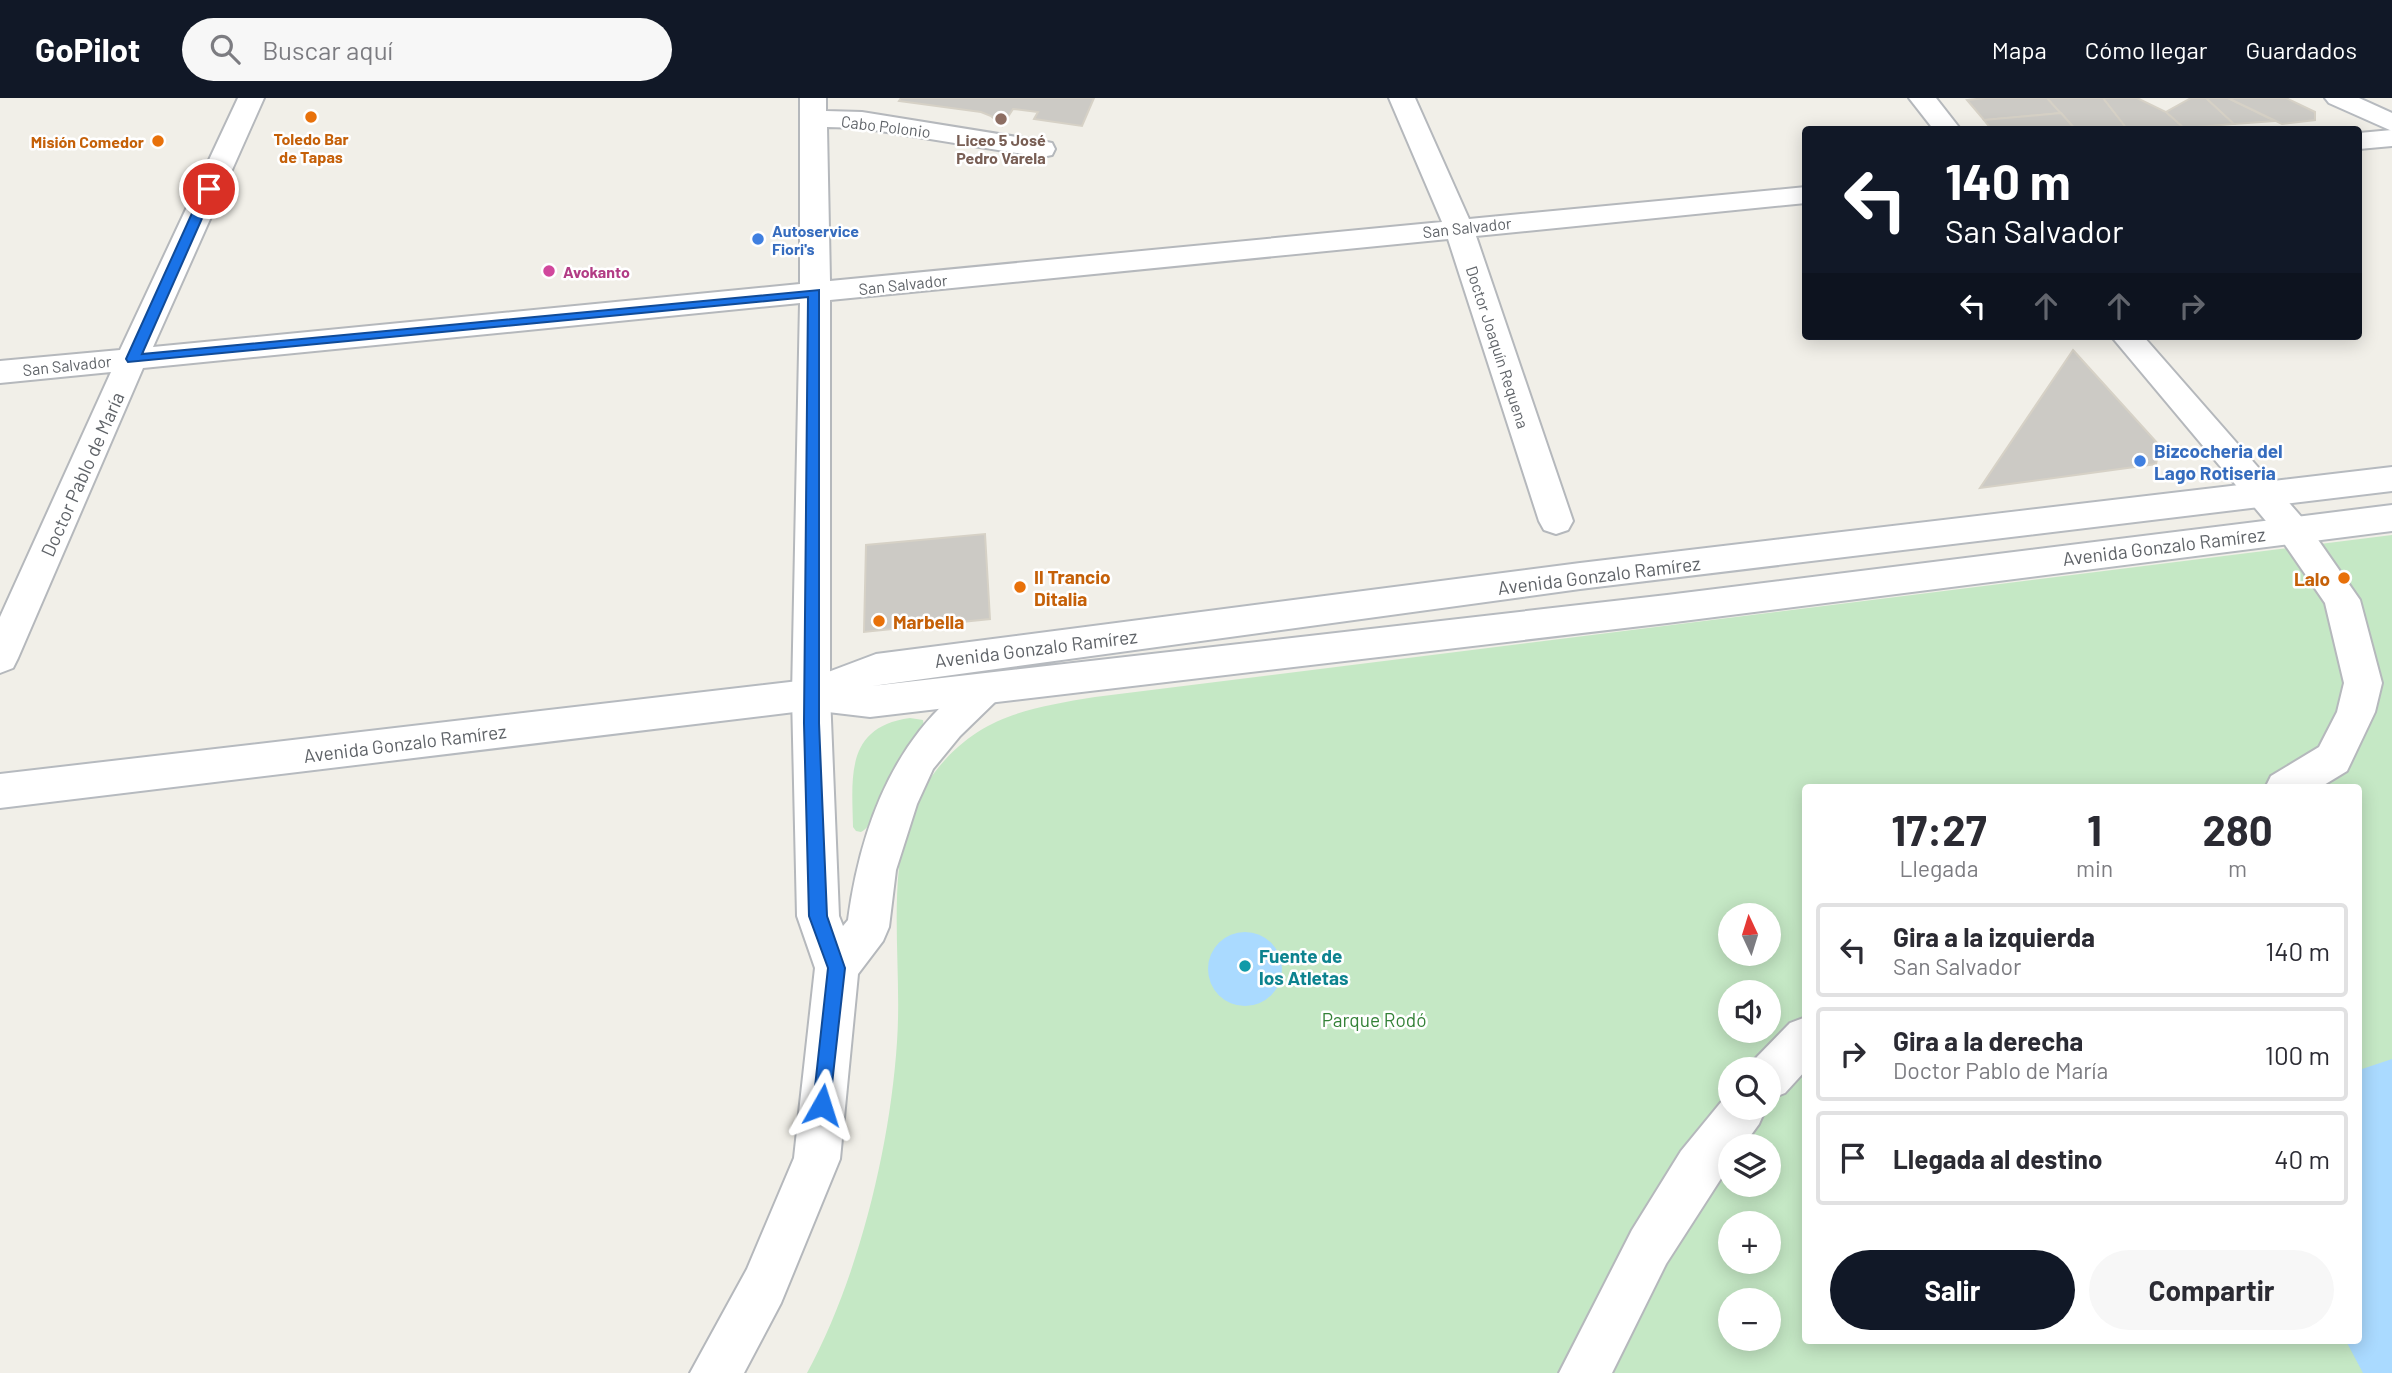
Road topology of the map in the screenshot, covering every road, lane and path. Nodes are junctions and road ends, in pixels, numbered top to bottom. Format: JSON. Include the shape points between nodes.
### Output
{"nodes":[{"id":1,"x":251,"y":98,"type":"edge"},
{"id":2,"x":1402,"y":98,"type":"edge"},
{"id":3,"x":1922,"y":98,"type":"edge"},
{"id":4,"x":2338,"y":98,"type":"edge"},
{"id":5,"x":813,"y":108,"type":"edge"},
{"id":6,"x":2392,"y":122,"type":"edge"},
{"id":7,"x":1945,"y":126,"type":"edge"},
{"id":8,"x":2392,"y":138,"type":"edge"},
{"id":9,"x":2362,"y":141,"type":"edge"},
{"id":10,"x":1042,"y":149,"type":"dead end"},
{"id":11,"x":1802,"y":195,"type":"edge"},
{"id":12,"x":1459,"y":228,"type":"junction"},
{"id":13,"x":815,"y":293,"type":"junction"},
{"id":14,"x":2129,"y":340,"type":"edge"},
{"id":15,"x":133,"y":359,"type":"junction"},
{"id":16,"x":0,"y":372,"type":"edge"},
{"id":17,"x":2392,"y":479,"type":"edge"},
{"id":18,"x":2264,"y":495,"type":"junction"},
{"id":19,"x":2392,"y":517,"type":"edge"},
{"id":20,"x":1556,"y":521,"type":"dead end"},
{"id":21,"x":2293,"y":530,"type":"junction"},
{"id":22,"x":0,"y":658,"type":"edge"},
{"id":23,"x":984,"y":690,"type":"junction"},
{"id":24,"x":811,"y":695,"type":"junction"},
{"id":25,"x":2291,"y":784,"type":"edge"},
{"id":26,"x":0,"y":791,"type":"edge"},
{"id":27,"x":836,"y":968,"type":"junction"},
{"id":28,"x":1802,"y":1042,"type":"edge"},
{"id":29,"x":1781,"y":1064,"type":"edge"},
{"id":30,"x":1734,"y":1120,"type":"edge"},
{"id":31,"x":716,"y":1373,"type":"edge"},
{"id":32,"x":1585,"y":1373,"type":"edge"}],
"edges":[{"from":1,"to":15,"type":"street","name":"Doctor Pablo de María"},
{"from":2,"to":12,"type":"street","name":"Doctor Joaquín Requena"},
{"from":3,"to":7,"type":"street"},
{"from":4,"to":6,"type":"street"},
{"from":5,"to":10,"type":"street","name":"Cabo Polonio"},
{"from":5,"to":13,"type":"street"},
{"from":8,"to":9,"type":"street"},
{"from":11,"to":12,"type":"street","name":"San Salvador"},
{"from":12,"to":13,"type":"street","name":"San Salvador"},
{"from":12,"to":20,"type":"street","name":"Doctor Joaquín Requena"},
{"from":13,"to":15,"type":"street","name":"San Salvador"},
{"from":13,"to":24,"type":"street"},
{"from":14,"to":18,"type":"street"},
{"from":15,"to":16,"type":"street","name":"San Salvador"},
{"from":15,"to":22,"type":"street","name":"Doctor Pablo de María"},
{"from":17,"to":18,"type":"street","name":"Avenida Gonzalo Ramírez"},
{"from":18,"to":21,"type":"street"},
{"from":18,"to":24,"type":"street","name":"Avenida Gonzalo Ramírez","via":[[1580,576],[876,668]]},
{"from":19,"to":21,"type":"street","name":"Avenida Gonzalo Ramírez"},
{"from":21,"to":23,"type":"street","name":"Avenida Gonzalo Ramírez"},
{"from":21,"to":25,"type":"street","via":[[2342,600],[2363,683],[2356,712],[2333,758]]},
{"from":23,"to":24,"type":"street","name":"Avenida Gonzalo Ramírez","via":[[870,702]]},
{"from":23,"to":27,"type":"street","via":[[919,758],[897,804],[875,870],[867,927]]},
{"from":24,"to":26,"type":"street","name":"Avenida Gonzalo Ramírez"},
{"from":24,"to":27,"type":"street","via":[[818,916]]},
{"from":27,"to":31,"type":"street","via":[[817,1159],[764,1286]]},
{"from":28,"to":29,"type":"street"},
{"from":30,"to":32,"type":"street","via":[[1649,1247]]}]}
